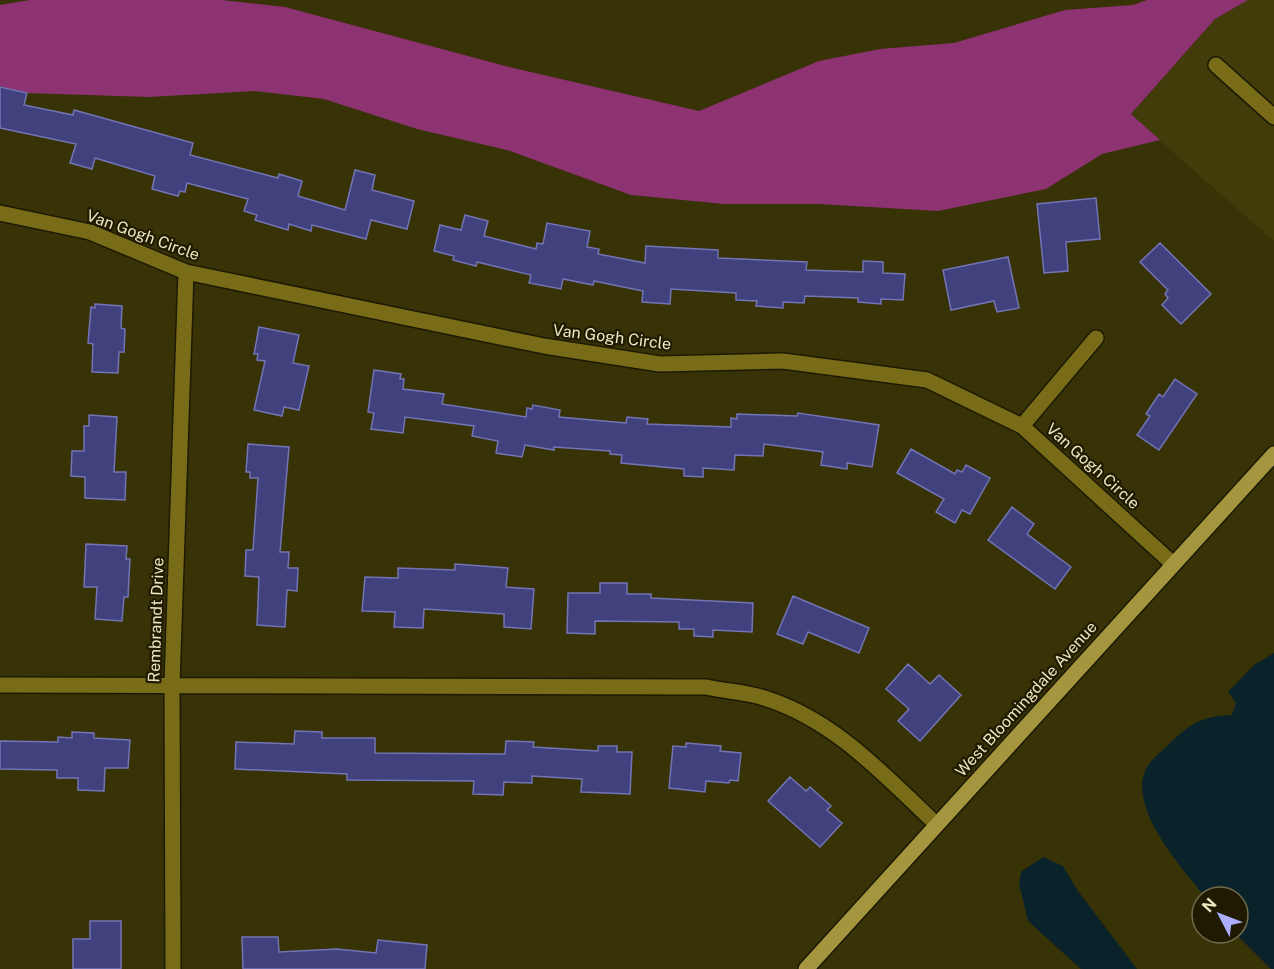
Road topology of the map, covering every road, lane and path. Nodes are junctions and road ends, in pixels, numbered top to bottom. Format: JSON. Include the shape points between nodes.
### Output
{"nodes":[{"id":1,"x":1216,"y":65,"type":"dead end"},
{"id":2,"x":1274,"y":117,"type":"edge"},
{"id":3,"x":0,"y":213,"type":"edge"},
{"id":4,"x":186,"y":272,"type":"junction"},
{"id":5,"x":1096,"y":338,"type":"dead end"},
{"id":6,"x":1022,"y":426,"type":"junction"},
{"id":7,"x":1274,"y":454,"type":"edge"},
{"id":8,"x":1173,"y":564,"type":"junction"},
{"id":9,"x":172,"y":684,"type":"junction"},
{"id":10,"x":0,"y":685,"type":"edge"},
{"id":11,"x":936,"y":824,"type":"junction"},
{"id":12,"x":173,"y":969,"type":"edge"},
{"id":13,"x":806,"y":969,"type":"edge"}],
"edges":[{"from":1,"to":2,"type":"street"},
{"from":3,"to":4,"type":"street","name":"Van Gogh Circle","via":[[90,232]]},
{"from":4,"to":6,"type":"street","name":"Van Gogh Circle","via":[[544,346],[660,364],[783,361],[927,380]]},
{"from":4,"to":9,"type":"street","name":"Rembrandt Drive"},
{"from":5,"to":6,"type":"street"},
{"from":6,"to":8,"type":"street","name":"Van Gogh Circle"},
{"from":7,"to":8,"type":"main road","name":"West Bloomingdale Avenue"},
{"from":8,"to":11,"type":"main road","name":"West Bloomingdale Avenue"},
{"from":9,"to":10,"type":"street"},
{"from":9,"to":11,"type":"street","via":[[706,687],[760,697],[808,717],[865,758]]},
{"from":9,"to":12,"type":"street","name":"Rembrandt Drive"},
{"from":11,"to":13,"type":"main road","name":"West Bloomingdale Avenue"}]}
